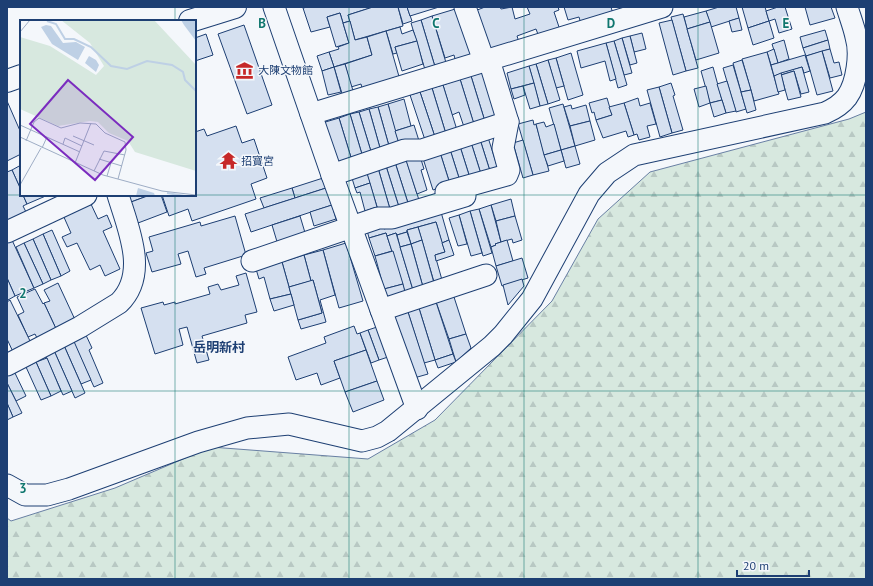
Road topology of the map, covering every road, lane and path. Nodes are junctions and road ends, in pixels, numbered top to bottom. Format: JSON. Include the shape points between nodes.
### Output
{"nodes":[{"id":1,"x":236,"y":7,"type":"edge"},
{"id":2,"x":274,"y":7,"type":"edge"},
{"id":3,"x":466,"y":7,"type":"edge"},
{"id":4,"x":661,"y":7,"type":"edge"},
{"id":5,"x":847,"y":7,"type":"edge"},
{"id":6,"x":193,"y":20,"type":"edge"},
{"id":7,"x":487,"y":61,"type":"junction"},
{"id":8,"x":20,"y":76,"type":"edge"},
{"id":9,"x":7,"y":81,"type":"edge"},
{"id":10,"x":311,"y":114,"type":"junction"},
{"id":11,"x":508,"y":122,"type":"junction"},
{"id":12,"x":332,"y":175,"type":"junction"},
{"id":13,"x":84,"y":196,"type":"edge"},
{"id":14,"x":118,"y":196,"type":"edge"},
{"id":15,"x":465,"y":196,"type":"dead end"},
{"id":16,"x":422,"y":199,"type":"dead end"},
{"id":17,"x":351,"y":227,"type":"junction"},
{"id":18,"x":7,"y":232,"type":"edge"},
{"id":19,"x":252,"y":261,"type":"dead end"},
{"id":20,"x":486,"y":275,"type":"dead end"},
{"id":21,"x":381,"y":310,"type":"junction"},
{"id":22,"x":7,"y":364,"type":"edge"},
{"id":23,"x":417,"y":409,"type":"junction"},
{"id":24,"x":7,"y":485,"type":"edge"}],
"edges":[{"from":1,"to":6,"type":"street"},
{"from":2,"to":10,"type":"street"},
{"from":3,"to":7,"type":"street"},
{"from":4,"to":7,"type":"street"},
{"from":5,"to":23,"type":"street","via":[[857,38],[858,54],[853,87],[837,108],[825,113],[634,155],[607,173],[589,194],[536,292],[519,316],[492,346]]},
{"from":7,"to":10,"type":"street"},
{"from":7,"to":11,"type":"street"},
{"from":8,"to":9,"type":"street"},
{"from":10,"to":12,"type":"street"},
{"from":11,"to":12,"type":"street","via":[[422,150],[405,150]]},
{"from":11,"to":16,"type":"street","via":[[503,148],[509,170],[507,175]]},
{"from":12,"to":17,"type":"street"},
{"from":13,"to":18,"type":"street"},
{"from":14,"to":22,"type":"street","via":[[133,244],[134,257],[132,283],[124,298],[80,327]]},
{"from":15,"to":17,"type":"street","via":[[392,218],[378,218]]},
{"from":17,"to":19,"type":"street"},
{"from":17,"to":21,"type":"street"},
{"from":20,"to":21,"type":"street"},
{"from":21,"to":23,"type":"street"},
{"from":23,"to":24,"type":"street","via":[[388,431],[362,440],[289,424],[247,428],[198,442],[47,495],[25,495]]}]}
